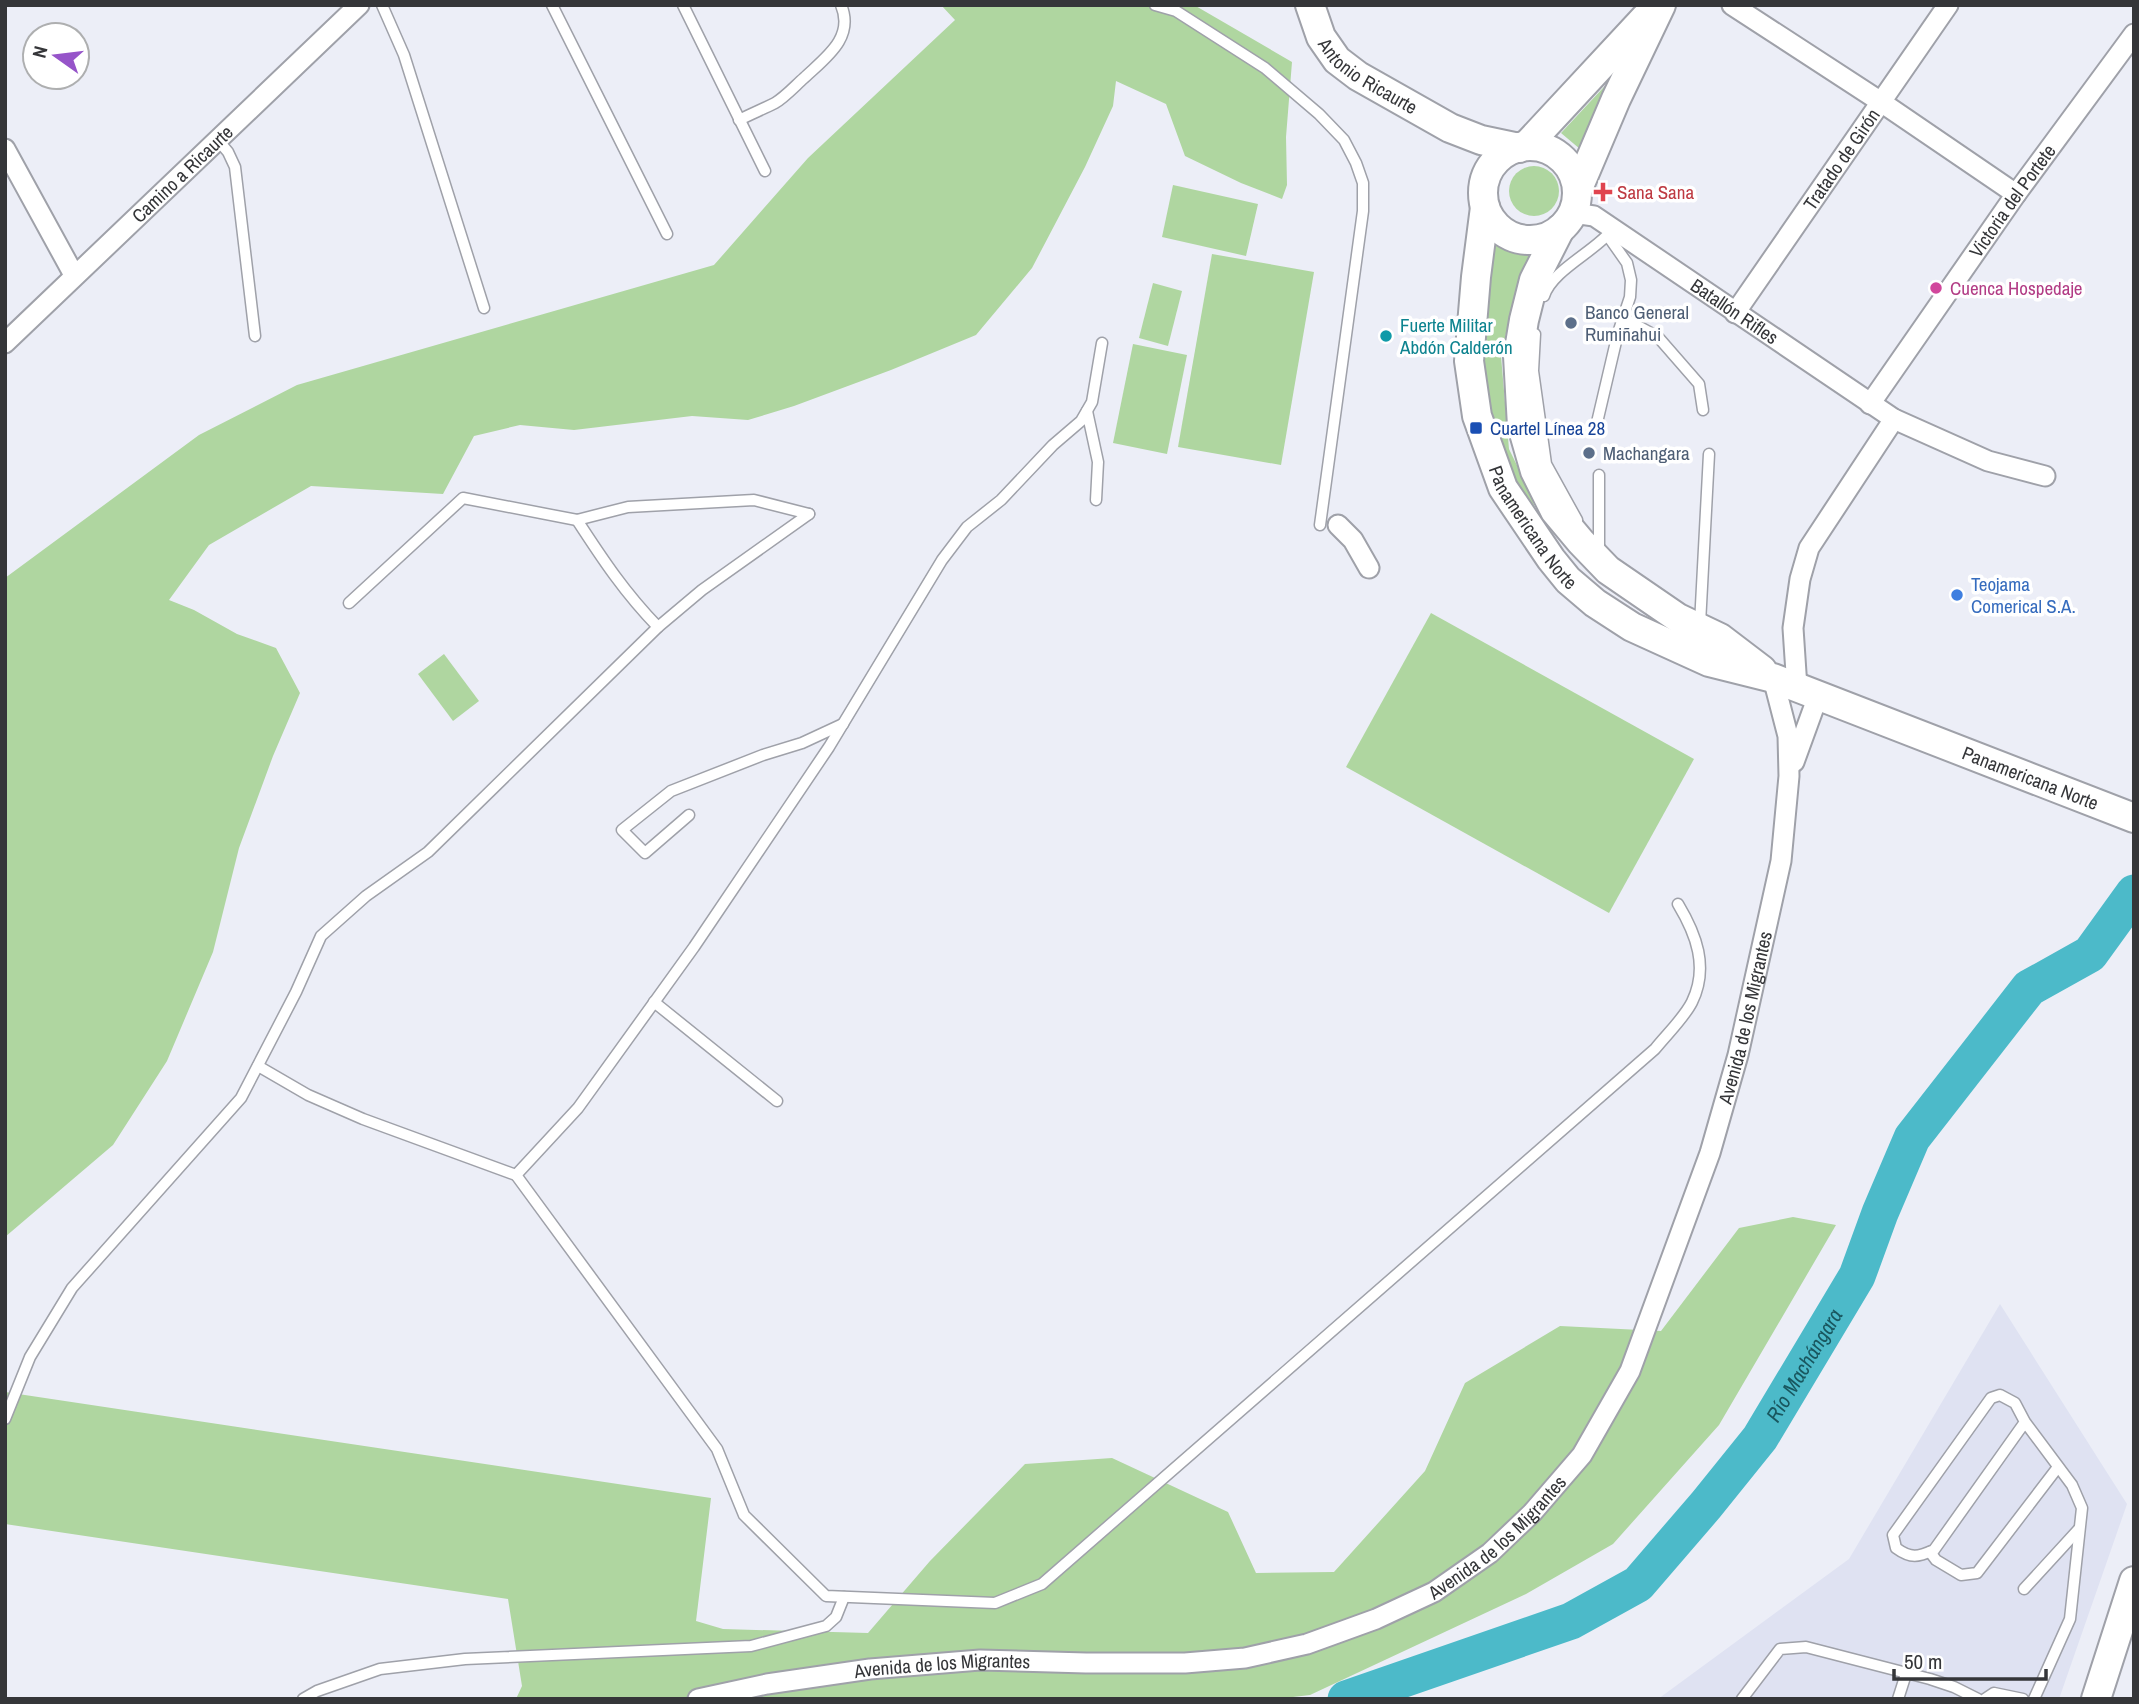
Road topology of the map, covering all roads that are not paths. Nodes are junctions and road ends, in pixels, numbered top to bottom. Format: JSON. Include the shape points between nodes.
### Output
{"nodes":[{"id":1,"x":359,"y":5,"type":"edge"},
{"id":2,"x":382,"y":5,"type":"edge"},
{"id":3,"x":552,"y":5,"type":"edge"},
{"id":4,"x":683,"y":5,"type":"edge"},
{"id":5,"x":841,"y":5,"type":"edge"},
{"id":6,"x":1155,"y":5,"type":"edge"},
{"id":7,"x":1310,"y":5,"type":"edge"},
{"id":8,"x":1659,"y":5,"type":"edge"},
{"id":9,"x":1732,"y":5,"type":"edge"},
{"id":10,"x":1948,"y":5,"type":"edge"},
{"id":11,"x":2134,"y":34,"type":"edge"},
{"id":12,"x":1881,"y":102,"type":"junction"},
{"id":13,"x":740,"y":120,"type":"junction"},
{"id":14,"x":1450,"y":128,"type":"junction"},
{"id":15,"x":218,"y":139,"type":"junction"},
{"id":16,"x":1522,"y":147,"type":"junction"},
{"id":17,"x":5,"y":149,"type":"edge"},
{"id":18,"x":765,"y":171,"type":"dead end"},
{"id":19,"x":2016,"y":194,"type":"junction"},
{"id":20,"x":1484,"y":200,"type":"junction"},
{"id":21,"x":1570,"y":211,"type":"junction"},
{"id":22,"x":1610,"y":233,"type":"junction"},
{"id":23,"x":667,"y":234,"type":"dead end"},
{"id":24,"x":74,"y":275,"type":"junction"},
{"id":25,"x":1540,"y":307,"type":"dead end"},
{"id":26,"x":484,"y":308,"type":"dead end"},
{"id":27,"x":1735,"y":313,"type":"junction"},
{"id":28,"x":1623,"y":318,"type":"junction"},
{"id":29,"x":1535,"y":328,"type":"dead end"},
{"id":30,"x":255,"y":336,"type":"dead end"},
{"id":31,"x":5,"y":343,"type":"edge"},
{"id":32,"x":1102,"y":343,"type":"dead end"},
{"id":33,"x":1871,"y":404,"type":"junction"},
{"id":34,"x":1703,"y":410,"type":"dead end"},
{"id":35,"x":1087,"y":411,"type":"junction"},
{"id":36,"x":1894,"y":419,"type":"junction"},
{"id":37,"x":1595,"y":430,"type":"dead end"},
{"id":38,"x":1709,"y":454,"type":"dead end"},
{"id":39,"x":1599,"y":475,"type":"dead end"},
{"id":40,"x":2045,"y":476,"type":"dead end"},
{"id":41,"x":1096,"y":500,"type":"dead end"},
{"id":42,"x":578,"y":520,"type":"junction"},
{"id":43,"x":1329,"y":525,"type":"joint"},
{"id":44,"x":1599,"y":552,"type":"junction"},
{"id":45,"x":1369,"y":568,"type":"dead end"},
{"id":46,"x":349,"y":603,"type":"dead end"},
{"id":47,"x":658,"y":627,"type":"junction"},
{"id":48,"x":1700,"y":628,"type":"junction"},
{"id":49,"x":1796,"y":687,"type":"junction"},
{"id":50,"x":844,"y":724,"type":"junction"},
{"id":51,"x":1789,"y":776,"type":"junction"},
{"id":52,"x":689,"y":815,"type":"dead end"},
{"id":53,"x":2134,"y":818,"type":"edge"},
{"id":54,"x":1678,"y":904,"type":"dead end"},
{"id":55,"x":654,"y":1002,"type":"junction"},
{"id":56,"x":258,"y":1066,"type":"junction"},
{"id":57,"x":778,"y":1101,"type":"dead end"},
{"id":58,"x":516,"y":1175,"type":"junction"},
{"id":59,"x":5,"y":1419,"type":"edge"},
{"id":60,"x":2025,"y":1422,"type":"junction"},
{"id":61,"x":2058,"y":1467,"type":"junction"},
{"id":62,"x":2079,"y":1529,"type":"junction"},
{"id":63,"x":1930,"y":1552,"type":"junction"},
{"id":64,"x":2134,"y":1581,"type":"edge"},
{"id":65,"x":2024,"y":1589,"type":"dead end"},
{"id":66,"x":844,"y":1597,"type":"junction"},
{"id":67,"x":1906,"y":1674,"type":"junction"},
{"id":68,"x":303,"y":1699,"type":"edge"},
{"id":69,"x":698,"y":1699,"type":"edge"},
{"id":70,"x":1742,"y":1699,"type":"edge"},
{"id":71,"x":1898,"y":1699,"type":"edge"},
{"id":72,"x":1978,"y":1699,"type":"edge"},
{"id":73,"x":1985,"y":1699,"type":"edge"},
{"id":74,"x":2023,"y":1699,"type":"edge"},
{"id":75,"x":2034,"y":1699,"type":"edge"},
{"id":76,"x":2096,"y":1699,"type":"edge"}],
"edges":[{"from":1,"to":15,"type":"street","name":"Camino a Ricaurte"},
{"from":2,"to":26,"type":"lane","via":[[404,55]]},
{"from":3,"to":23,"type":"lane"},
{"from":4,"to":13,"type":"lane"},
{"from":5,"to":13,"type":"lane","via":[[845,26],[835,49],[778,102]]},
{"from":6,"to":43,"type":"lane","via":[[1176,11],[1283,83],[1344,140],[1363,183]]},
{"from":7,"to":14,"type":"main road","name":"Antonio Ricaurte","via":[[1321,37],[1338,60]]},
{"from":8,"to":16,"type":"main road","name":"Panamericana Norte"},
{"from":8,"to":21,"type":"main road","name":"Panamericana Norte"},
{"from":9,"to":12,"type":"street"},
{"from":10,"to":12,"type":"street","name":"Tratado de Girón"},
{"from":11,"to":19,"type":"street","name":"Victoria del Portete"},
{"from":12,"to":19,"type":"street"},
{"from":12,"to":27,"type":"street","name":"Tratado de Girón"},
{"from":13,"to":18,"type":"lane"},
{"from":14,"to":16,"type":"main road","name":"Antonio Ricaurte","via":[[1481,140]]},
{"from":14,"to":20,"type":"main road","name":"Antonio Ricaurte","via":[[1478,170]]},
{"from":15,"to":24,"type":"street","name":"Camino a Ricaurte"},
{"from":15,"to":30,"type":"lane","via":[[235,167]]},
{"from":16,"to":20,"type":"main road","name":"Panamericana Norte","via":[[1495,162],[1485,181]]},
{"from":16,"to":21,"type":"main road","via":[[1547,149],[1569,167],[1575,180]]},
{"from":17,"to":24,"type":"street"},
{"from":19,"to":33,"type":"street","name":"Victoria del Portete"},
{"from":20,"to":21,"type":"main road","via":[[1492,221],[1503,232],[1532,240],[1547,237]]},
{"from":20,"to":49,"type":"main road","name":"Panamericana Norte","via":[[1469,361],[1477,416],[1503,488],[1551,559],[1595,603],[1632,627],[1709,662]]},
{"from":21,"to":22,"type":"street","name":"Batallón Rifles","via":[[1594,216]]},
{"from":21,"to":44,"type":"main road","name":"Panamericana Norte","via":[[1534,280],[1524,320],[1518,356],[1522,426],[1535,471],[1555,510],[1581,542]]},
{"from":22,"to":25,"type":"lane","via":[[1546,286]]},
{"from":22,"to":27,"type":"street","name":"Batallón Rifles"},
{"from":22,"to":28,"type":"lane","via":[[1631,280]]},
{"from":24,"to":31,"type":"street","name":"Camino a Ricaurte"},
{"from":27,"to":33,"type":"street","name":"Batallón Rifles"},
{"from":28,"to":34,"type":"lane","via":[[1666,346],[1699,384]]},
{"from":28,"to":37,"type":"lane"},
{"from":29,"to":44,"type":"lane","via":[[1533,371],[1546,464]]},
{"from":32,"to":35,"type":"lane"},
{"from":33,"to":36,"type":"street","name":"Batallón Rifles"},
{"from":35,"to":41,"type":"lane","via":[[1098,462]]},
{"from":35,"to":50,"type":"lane","via":[[1001,500],[967,527],[942,560]]},
{"from":36,"to":40,"type":"street","name":"Batallón Rifles","via":[[1988,461]]},
{"from":36,"to":49,"type":"street","via":[[1809,548],[1793,628]]},
{"from":38,"to":48,"type":"lane"},
{"from":39,"to":44,"type":"lane"},
{"from":42,"to":46,"type":"lane","via":[[463,498]]},
{"from":42,"to":47,"type":"lane","via":[[632,601]]},
{"from":42,"to":47,"type":"lane","via":[[628,507],[754,500],[808,514]]},
{"from":43,"to":45,"type":"street","via":[[1353,540]]},
{"from":44,"to":48,"type":"main road","name":"Panamericana Norte","via":[[1608,570]]},
{"from":47,"to":56,"type":"lane","via":[[428,852],[366,895],[321,936]]},
{"from":48,"to":49,"type":"main road","name":"Panamericana Norte"},
{"from":49,"to":51,"type":"street"},
{"from":49,"to":51,"type":"street","via":[[1788,736]]},
{"from":49,"to":53,"type":"main road","name":"Panamericana Norte"},
{"from":50,"to":52,"type":"lane","via":[[671,791],[622,830],[645,853]]},
{"from":50,"to":55,"type":"lane"},
{"from":51,"to":69,"type":"street","name":"Avenida de los Migrantes","via":[[1781,861],[1738,1055],[1710,1153],[1630,1371],[1582,1455],[1490,1553],[1434,1592],[1376,1619],[1307,1644],[1245,1658],[1185,1663],[980,1660],[857,1671]]},
{"from":54,"to":66,"type":"lane","via":[[1697,942],[1697,988],[1692,1003],[1655,1049],[1042,1584],[995,1603]]},
{"from":55,"to":57,"type":"lane"},
{"from":55,"to":58,"type":"lane","via":[[578,1108]]},
{"from":56,"to":58,"type":"lane","via":[[363,1119]]},
{"from":56,"to":59,"type":"lane","via":[[241,1098],[72,1288],[30,1357]]},
{"from":58,"to":66,"type":"lane","via":[[717,1449],[744,1515],[826,1596]]},
{"from":60,"to":61,"type":"lane"},
{"from":60,"to":63,"type":"lane"},
{"from":60,"to":63,"type":"lane","via":[[2015,1403],[2000,1395],[1992,1398],[1894,1535],[1896,1548],[1906,1556]]},
{"from":61,"to":62,"type":"lane","via":[[2082,1508]]},
{"from":61,"to":63,"type":"lane","via":[[1977,1573],[1961,1575]]},
{"from":62,"to":65,"type":"lane"},
{"from":62,"to":75,"type":"lane","via":[[2070,1619]]},
{"from":64,"to":76,"type":"main road"},
{"from":66,"to":68,"type":"lane","via":[[836,1618],[826,1626],[751,1646],[465,1659],[380,1669]]},
{"from":67,"to":70,"type":"lane","via":[[1806,1647],[1780,1649]]},
{"from":67,"to":71,"type":"lane"},
{"from":67,"to":72,"type":"lane"},
{"from":73,"to":74,"type":"lane","via":[[1994,1693]]}]}
